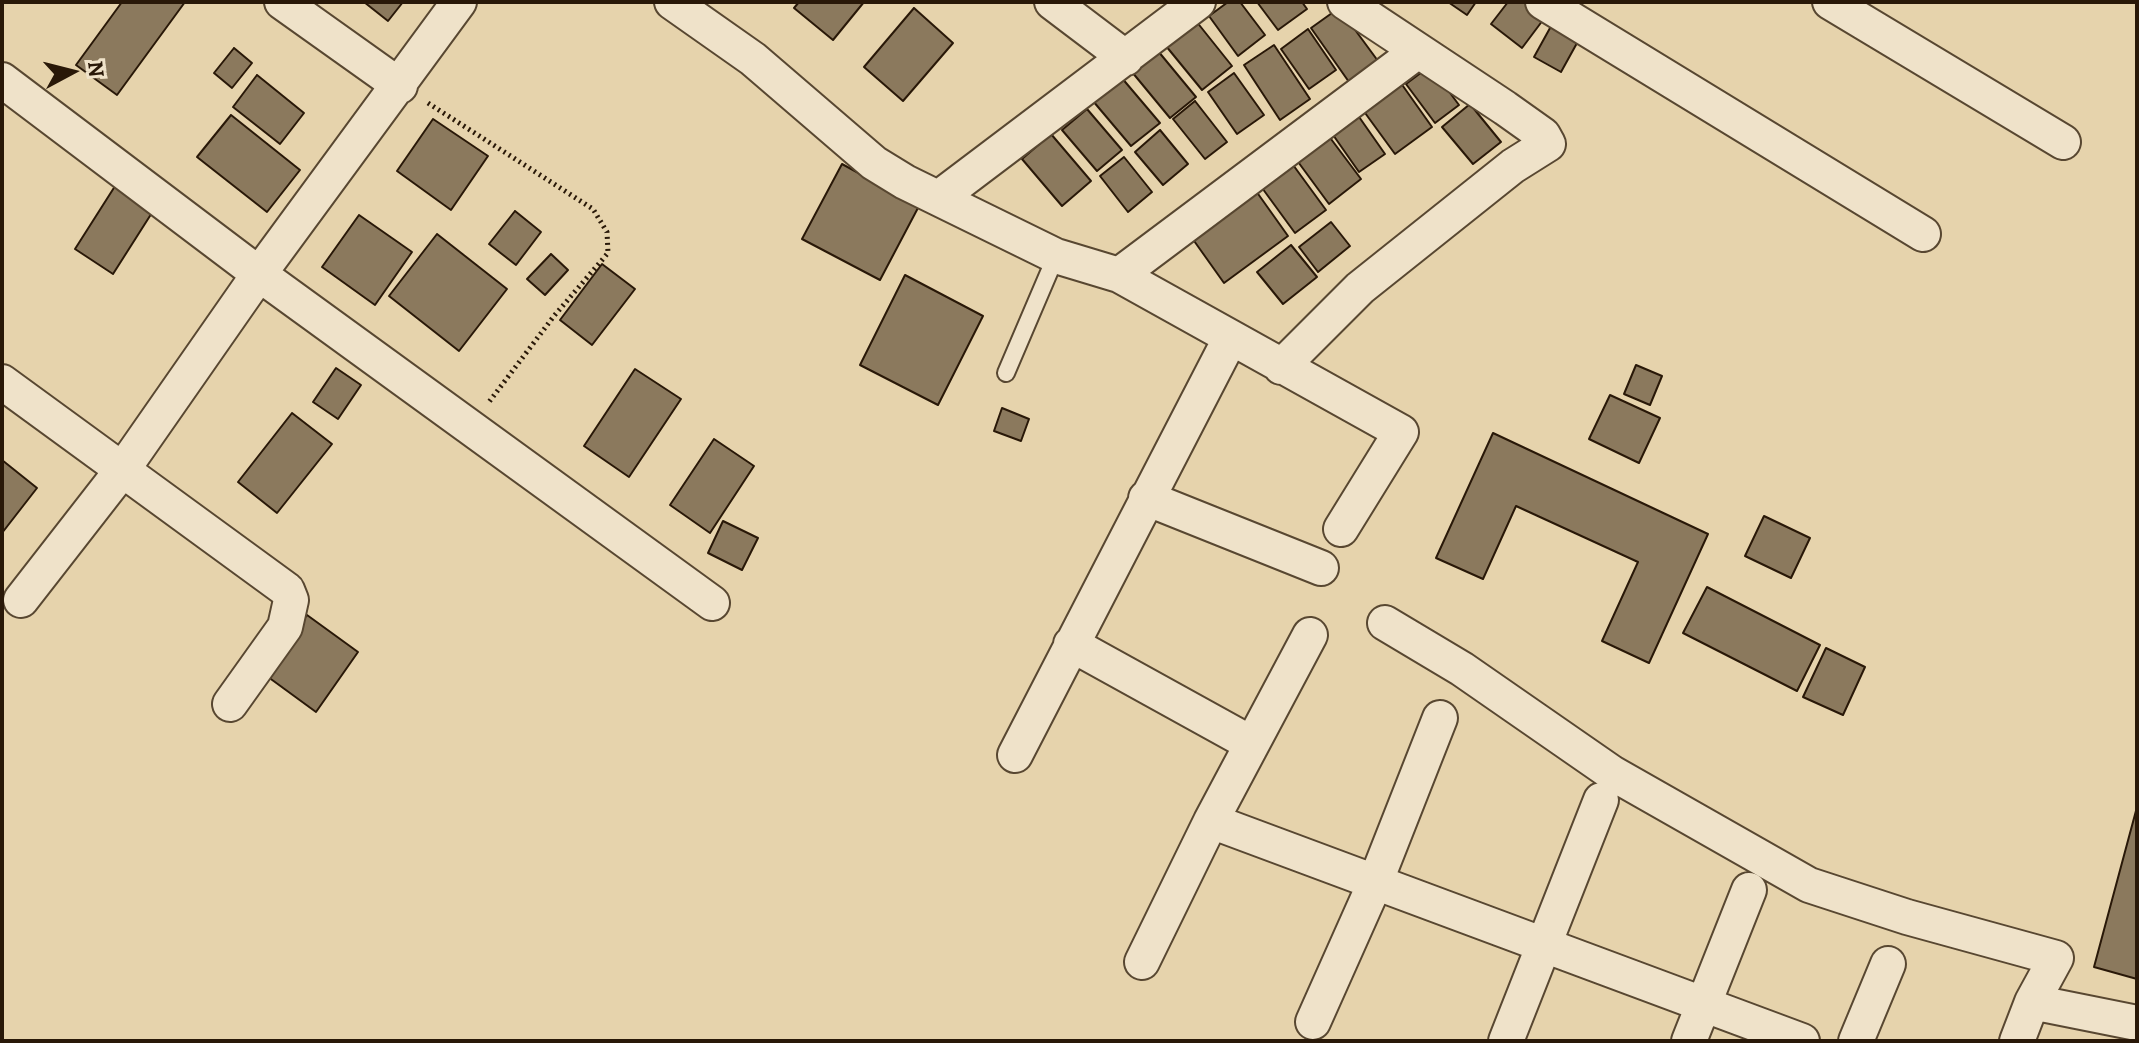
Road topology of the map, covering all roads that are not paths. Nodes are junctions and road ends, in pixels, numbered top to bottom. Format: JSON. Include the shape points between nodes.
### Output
{"nodes":[{"id":1,"x":282,"y":2,"type":"edge"},
{"id":2,"x":459,"y":2,"type":"edge"},
{"id":3,"x":672,"y":2,"type":"edge"},
{"id":4,"x":1052,"y":2,"type":"edge"},
{"id":5,"x":1198,"y":2,"type":"edge"},
{"id":6,"x":1345,"y":2,"type":"edge"},
{"id":7,"x":1830,"y":2,"type":"edge"},
{"id":8,"x":1549,"y":4,"type":"edge"},
{"id":9,"x":1418,"y":51,"type":"junction"},
{"id":10,"x":1126,"y":58,"type":"junction"},
{"id":11,"x":2,"y":80,"type":"edge"},
{"id":12,"x":400,"y":86,"type":"junction"},
{"id":13,"x":2063,"y":142,"type":"dead end"},
{"id":14,"x":940,"y":197,"type":"junction"},
{"id":15,"x":1923,"y":234,"type":"dead end"},
{"id":16,"x":1056,"y":256,"type":"junction"},
{"id":17,"x":259,"y":274,"type":"junction"},
{"id":18,"x":1119,"y":275,"type":"junction"},
{"id":19,"x":1230,"y":339,"type":"junction"},
{"id":20,"x":1281,"y":367,"type":"junction"},
{"id":21,"x":1006,"y":373,"type":"dead end"},
{"id":22,"x":2,"y":382,"type":"edge"},
{"id":23,"x":123,"y":469,"type":"junction"},
{"id":24,"x":1146,"y":498,"type":"junction"},
{"id":25,"x":1341,"y":529,"type":"dead end"},
{"id":26,"x":1321,"y":568,"type":"dead end"},
{"id":27,"x":21,"y":600,"type":"dead end"},
{"id":28,"x":712,"y":603,"type":"dead end"},
{"id":29,"x":1385,"y":623,"type":"dead end"},
{"id":30,"x":1310,"y":635,"type":"dead end"},
{"id":31,"x":1071,"y":644,"type":"junction"},
{"id":32,"x":230,"y":704,"type":"dead end"},
{"id":33,"x":1440,"y":718,"type":"dead end"},
{"id":34,"x":1252,"y":744,"type":"junction"},
{"id":35,"x":1015,"y":755,"type":"dead end"},
{"id":36,"x":1601,"y":800,"type":"dead end"},
{"id":37,"x":1211,"y":821,"type":"junction"},
{"id":38,"x":1375,"y":883,"type":"junction"},
{"id":39,"x":1749,"y":890,"type":"dead end"},
{"id":40,"x":1544,"y":946,"type":"junction"},
{"id":41,"x":1142,"y":962,"type":"dead end"},
{"id":42,"x":1888,"y":964,"type":"dead end"},
{"id":43,"x":2032,"y":1002,"type":"junction"},
{"id":44,"x":1703,"y":1005,"type":"junction"},
{"id":45,"x":1313,"y":1022,"type":"dead end"},
{"id":46,"x":2137,"y":1023,"type":"edge"},
{"id":47,"x":1506,"y":1041,"type":"edge"},
{"id":48,"x":1689,"y":1041,"type":"edge"},
{"id":49,"x":1802,"y":1041,"type":"edge"},
{"id":50,"x":1856,"y":1041,"type":"edge"},
{"id":51,"x":2017,"y":1041,"type":"edge"}],
"edges":[{"from":1,"to":12,"type":"street"},
{"from":2,"to":12,"type":"street"},
{"from":3,"to":14,"type":"street","via":[[753,59],[874,163]]},
{"from":4,"to":10,"type":"street"},
{"from":5,"to":10,"type":"street"},
{"from":6,"to":9,"type":"street"},
{"from":7,"to":13,"type":"street"},
{"from":8,"to":15,"type":"street"},
{"from":9,"to":18,"type":"street"},
{"from":9,"to":20,"type":"street","via":[[1518,117],[1548,144],[1360,288]]},
{"from":10,"to":14,"type":"street"},
{"from":11,"to":17,"type":"street"},
{"from":12,"to":17,"type":"street"},
{"from":14,"to":16,"type":"street"},
{"from":16,"to":18,"type":"street"},
{"from":16,"to":21,"type":"lane"},
{"from":17,"to":23,"type":"street"},
{"from":17,"to":28,"type":"street"},
{"from":18,"to":19,"type":"street"},
{"from":19,"to":20,"type":"street"},
{"from":19,"to":24,"type":"street"},
{"from":20,"to":25,"type":"street","via":[[1401,432]]},
{"from":22,"to":23,"type":"street"},
{"from":23,"to":27,"type":"street"},
{"from":23,"to":32,"type":"street","via":[[287,590],[291,612],[285,627]]},
{"from":24,"to":26,"type":"street"},
{"from":24,"to":31,"type":"street"},
{"from":29,"to":43,"type":"street","via":[[1462,669],[1612,773],[1809,885],[2056,958]]},
{"from":30,"to":34,"type":"street"},
{"from":31,"to":34,"type":"street"},
{"from":31,"to":35,"type":"street"},
{"from":33,"to":38,"type":"street"},
{"from":34,"to":37,"type":"street"},
{"from":36,"to":40,"type":"street"},
{"from":37,"to":38,"type":"street"},
{"from":37,"to":41,"type":"street"},
{"from":38,"to":40,"type":"street"},
{"from":38,"to":45,"type":"street"},
{"from":39,"to":44,"type":"street"},
{"from":40,"to":44,"type":"street"},
{"from":40,"to":47,"type":"street"},
{"from":42,"to":50,"type":"street"},
{"from":43,"to":46,"type":"street"},
{"from":43,"to":51,"type":"street"},
{"from":44,"to":48,"type":"street"},
{"from":44,"to":49,"type":"street"}]}
